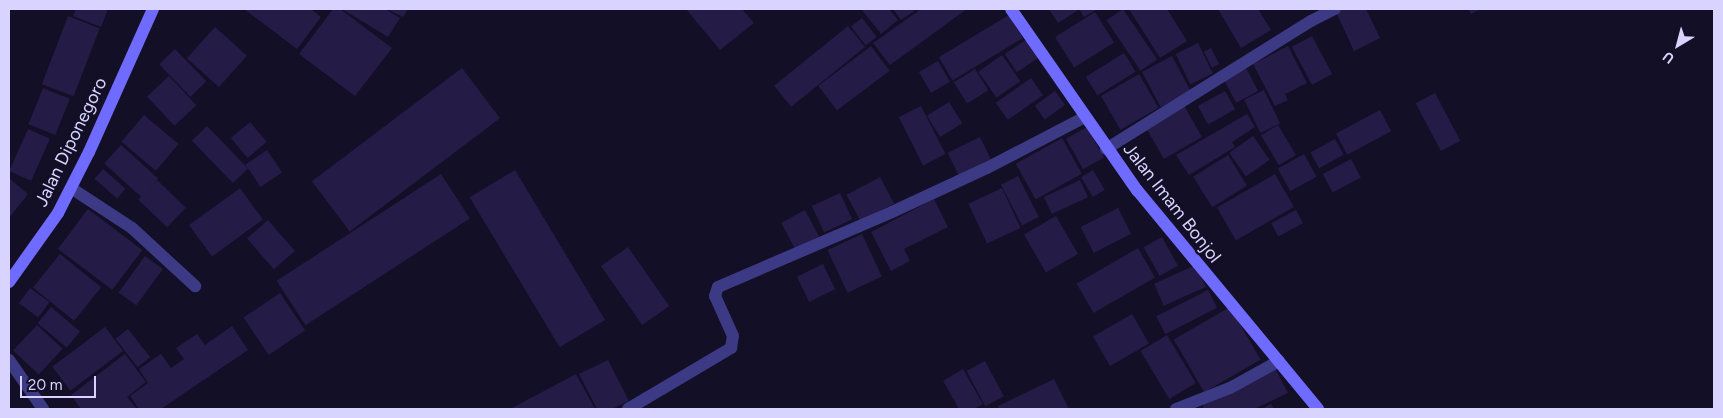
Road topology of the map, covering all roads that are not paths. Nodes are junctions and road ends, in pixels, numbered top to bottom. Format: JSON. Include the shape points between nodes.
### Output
{"nodes":[{"id":1,"x":153,"y":9,"type":"edge"},
{"id":2,"x":1011,"y":9,"type":"edge"},
{"id":3,"x":1335,"y":9,"type":"edge"},
{"id":4,"x":1085,"y":117,"type":"junction"},
{"id":5,"x":1106,"y":149,"type":"junction"},
{"id":6,"x":71,"y":188,"type":"junction"},
{"id":7,"x":9,"y":282,"type":"edge"},
{"id":8,"x":195,"y":286,"type":"dead end"},
{"id":9,"x":9,"y":360,"type":"edge"},
{"id":10,"x":1280,"y":361,"type":"junction"},
{"id":11,"x":44,"y":409,"type":"edge"},
{"id":12,"x":628,"y":409,"type":"edge"},
{"id":13,"x":1176,"y":409,"type":"edge"},
{"id":14,"x":1318,"y":409,"type":"edge"}],
"edges":[{"from":1,"to":6,"type":"main road","name":"Jalan Diponegoro"},
{"from":2,"to":4,"type":"main road","name":"Jalan Imam Bonjol"},
{"from":3,"to":5,"type":"street"},
{"from":4,"to":5,"type":"main road","name":"Jalan Imam Bonjol"},
{"from":4,"to":12,"type":"street","via":[[918,200],[718,287],[715,296],[733,336],[731,348]]},
{"from":5,"to":10,"type":"main road","name":"Jalan Imam Bonjol","via":[[1180,245]]},
{"from":6,"to":7,"type":"main road","name":"Jalan Diponegoro","via":[[58,213]]},
{"from":6,"to":8,"type":"street","via":[[132,228]]},
{"from":9,"to":11,"type":"street"},
{"from":10,"to":13,"type":"street","via":[[1230,388]]},
{"from":10,"to":14,"type":"main road","name":"Jalan Imam Bonjol"}]}
